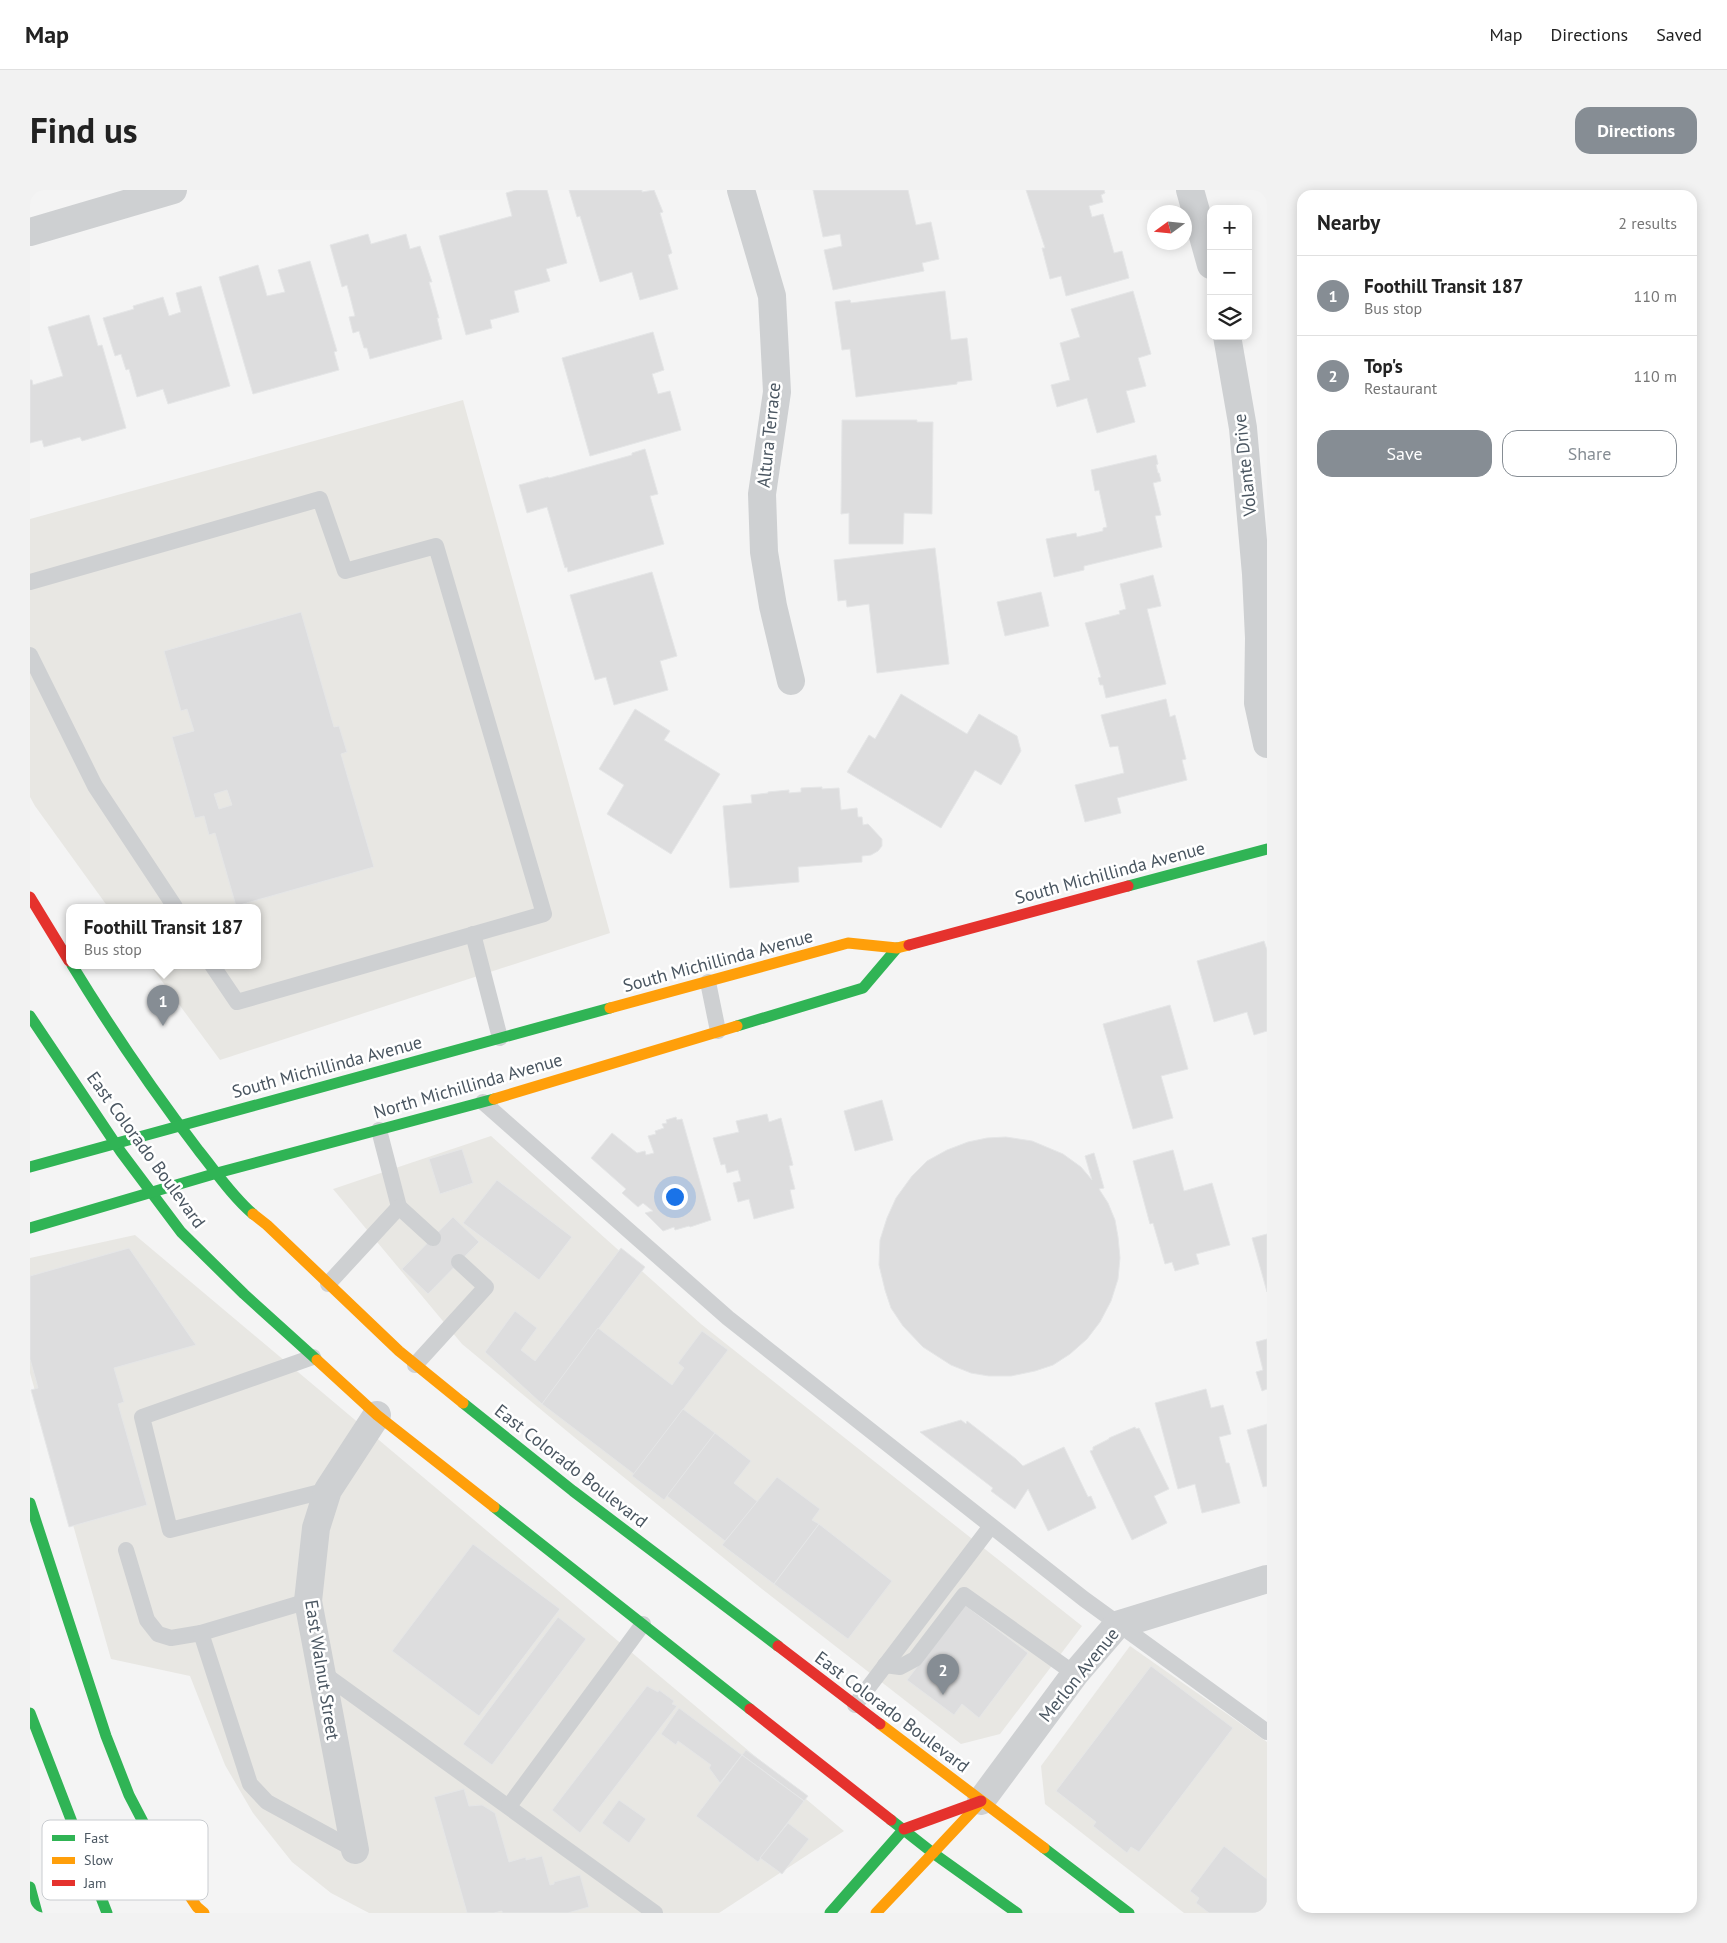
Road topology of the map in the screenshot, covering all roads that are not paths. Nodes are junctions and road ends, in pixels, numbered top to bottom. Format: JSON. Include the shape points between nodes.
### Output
{"nodes":[{"id":1,"x":173,"y":190,"type":"edge"},
{"id":2,"x":741,"y":190,"type":"edge"},
{"id":3,"x":1190,"y":190,"type":"edge"},
{"id":4,"x":146,"y":194,"type":"edge"},
{"id":5,"x":30,"y":232,"type":"edge"},
{"id":6,"x":1207,"y":251,"type":"edge"},
{"id":7,"x":1228,"y":340,"type":"edge"},
{"id":8,"x":30,"y":582,"type":"edge"},
{"id":9,"x":32,"y":662,"type":"edge"},
{"id":10,"x":792,"y":681,"type":"dead end"},
{"id":11,"x":1267,"y":744,"type":"edge"},
{"id":12,"x":1267,"y":849,"type":"edge"},
{"id":13,"x":30,"y":897,"type":"edge"},
{"id":14,"x":172,"y":904,"type":"edge"},
{"id":15,"x":473,"y":934,"type":"junction"},
{"id":16,"x":897,"y":948,"type":"junction"},
{"id":17,"x":66,"y":956,"type":"edge"},
{"id":18,"x":74,"y":969,"type":"edge"},
{"id":19,"x":215,"y":969,"type":"edge"},
{"id":20,"x":708,"y":982,"type":"junction"},
{"id":21,"x":30,"y":1016,"type":"edge"},
{"id":22,"x":718,"y":1031,"type":"junction"},
{"id":23,"x":500,"y":1038,"type":"junction"},
{"id":24,"x":483,"y":1102,"type":"junction"},
{"id":25,"x":179,"y":1126,"type":"junction"},
{"id":26,"x":379,"y":1130,"type":"junction"},
{"id":27,"x":116,"y":1143,"type":"junction"},
{"id":28,"x":30,"y":1167,"type":"edge"},
{"id":29,"x":217,"y":1173,"type":"junction"},
{"id":30,"x":152,"y":1192,"type":"junction"},
{"id":31,"x":399,"y":1207,"type":"junction"},
{"id":32,"x":30,"y":1228,"type":"edge"},
{"id":33,"x":432,"y":1238,"type":"dead end"},
{"id":34,"x":459,"y":1262,"type":"dead end"},
{"id":35,"x":328,"y":1284,"type":"junction"},
{"id":36,"x":313,"y":1357,"type":"junction"},
{"id":37,"x":415,"y":1365,"type":"junction"},
{"id":38,"x":377,"y":1415,"type":"junction"},
{"id":39,"x":328,"y":1490,"type":"junction"},
{"id":40,"x":30,"y":1503,"type":"edge"},
{"id":41,"x":991,"y":1526,"type":"junction"},
{"id":42,"x":126,"y":1550,"type":"dead end"},
{"id":43,"x":1267,"y":1579,"type":"edge"},
{"id":44,"x":308,"y":1601,"type":"junction"},
{"id":45,"x":643,"y":1624,"type":"junction"},
{"id":46,"x":1117,"y":1625,"type":"junction"},
{"id":47,"x":201,"y":1633,"type":"junction"},
{"id":48,"x":886,"y":1665,"type":"junction"},
{"id":49,"x":320,"y":1671,"type":"junction"},
{"id":50,"x":1075,"y":1674,"type":"junction"},
{"id":51,"x":855,"y":1705,"type":"junction"},
{"id":52,"x":30,"y":1713,"type":"edge"},
{"id":53,"x":1267,"y":1732,"type":"edge"},
{"id":54,"x":981,"y":1801,"type":"junction"},
{"id":55,"x":509,"y":1806,"type":"junction"},
{"id":56,"x":71,"y":1820,"type":"edge"},
{"id":57,"x":142,"y":1820,"type":"edge"},
{"id":58,"x":904,"y":1830,"type":"junction"},
{"id":59,"x":355,"y":1850,"type":"joint"},
{"id":60,"x":934,"y":1853,"type":"junction"},
{"id":61,"x":30,"y":1887,"type":"edge"},
{"id":62,"x":102,"y":1900,"type":"edge"},
{"id":63,"x":193,"y":1900,"type":"edge"},
{"id":64,"x":37,"y":1913,"type":"edge"},
{"id":65,"x":107,"y":1913,"type":"edge"},
{"id":66,"x":204,"y":1913,"type":"edge"},
{"id":67,"x":655,"y":1913,"type":"edge"},
{"id":68,"x":830,"y":1913,"type":"edge"},
{"id":69,"x":876,"y":1913,"type":"edge"},
{"id":70,"x":1017,"y":1913,"type":"edge"},
{"id":71,"x":1129,"y":1913,"type":"edge"}],
"edges":[{"from":1,"to":4,"type":"street"},
{"from":2,"to":10,"type":"street","name":"Altura Terrace","via":[[772,296],[777,392],[762,494],[764,552],[773,606]]},
{"from":3,"to":6,"type":"street"},
{"from":4,"to":5,"type":"street"},
{"from":7,"to":11,"type":"street","name":"Volante Drive","via":[[1243,428],[1256,574],[1258,703]]},
{"from":8,"to":15,"type":"lane","via":[[320,500],[345,571],[436,546],[544,914]]},
{"from":9,"to":14,"type":"lane","via":[[95,786]]},
{"from":12,"to":16,"type":"main road","name":"South Michillinda Avenue"},
{"from":13,"to":17,"type":"main road"},
{"from":15,"to":19,"type":"lane","via":[[237,1002]]},
{"from":15,"to":23,"type":"lane"},
{"from":16,"to":20,"type":"main road","name":"South Michillinda Avenue","via":[[848,943]]},
{"from":16,"to":22,"type":"main road","name":"North Michillinda Avenue","via":[[864,988]]},
{"from":18,"to":25,"type":"main road","name":"East Colorado Boulevard","via":[[105,1020]]},
{"from":20,"to":22,"type":"lane"},
{"from":20,"to":23,"type":"main road","name":"South Michillinda Avenue"},
{"from":21,"to":27,"type":"main road","name":"East Colorado Boulevard"},
{"from":22,"to":24,"type":"main road","name":"North Michillinda Avenue"},
{"from":23,"to":25,"type":"main road","name":"South Michillinda Avenue"},
{"from":24,"to":26,"type":"main road","name":"North Michillinda Avenue"},
{"from":24,"to":41,"type":"lane","via":[[728,1318]]},
{"from":25,"to":27,"type":"main road"},
{"from":25,"to":29,"type":"main road","name":"East Colorado Boulevard"},
{"from":26,"to":29,"type":"main road","name":"North Michillinda Avenue"},
{"from":26,"to":31,"type":"lane"},
{"from":27,"to":28,"type":"main road"},
{"from":27,"to":30,"type":"main road","name":"East Colorado Boulevard"},
{"from":29,"to":30,"type":"main road","name":"North Michillinda Avenue"},
{"from":29,"to":35,"type":"main road","name":"East Colorado Boulevard","via":[[255,1217]]},
{"from":30,"to":32,"type":"main road","name":"North Michillinda Avenue"},
{"from":30,"to":36,"type":"main road","name":"East Colorado Boulevard","via":[[181,1232]]},
{"from":31,"to":33,"type":"lane"},
{"from":31,"to":35,"type":"lane"},
{"from":34,"to":37,"type":"lane","via":[[486,1287]]},
{"from":35,"to":37,"type":"main road","name":"East Colorado Boulevard"},
{"from":36,"to":38,"type":"main road","name":"East Colorado Boulevard"},
{"from":36,"to":39,"type":"lane","via":[[142,1417],[170,1530]]},
{"from":37,"to":51,"type":"main road","name":"East Colorado Boulevard","via":[[573,1491]]},
{"from":38,"to":39,"type":"street","name":"East Walnut Street"},
{"from":38,"to":45,"type":"main road","name":"East Colorado Boulevard"},
{"from":39,"to":44,"type":"street","name":"East Walnut Street","via":[[316,1528]]},
{"from":40,"to":57,"type":"main road","via":[[106,1736]]},
{"from":41,"to":46,"type":"lane"},
{"from":41,"to":48,"type":"lane"},
{"from":42,"to":47,"type":"lane","via":[[147,1620],[158,1634],[171,1638]]},
{"from":43,"to":46,"type":"street","name":"Merlon Avenue"},
{"from":44,"to":47,"type":"lane"},
{"from":44,"to":49,"type":"street","name":"East Walnut Street"},
{"from":45,"to":55,"type":"lane"},
{"from":45,"to":58,"type":"main road","name":"East Colorado Boulevard"},
{"from":46,"to":50,"type":"street","name":"Merlon Avenue"},
{"from":46,"to":53,"type":"lane"},
{"from":47,"to":59,"type":"lane","via":[[250,1784],[267,1802]]},
{"from":48,"to":50,"type":"lane","via":[[900,1667],[915,1659],[964,1595]]},
{"from":48,"to":51,"type":"lane"},
{"from":49,"to":55,"type":"lane"},
{"from":49,"to":59,"type":"street","name":"East Walnut Street"},
{"from":50,"to":54,"type":"street","name":"Merlon Avenue"},
{"from":51,"to":54,"type":"main road","name":"East Colorado Boulevard"},
{"from":52,"to":56,"type":"main road"},
{"from":54,"to":58,"type":"main road"},
{"from":54,"to":60,"type":"main road","name":"Merlon Avenue"},
{"from":54,"to":71,"type":"main road","name":"East Colorado Boulevard"},
{"from":55,"to":67,"type":"lane"},
{"from":58,"to":60,"type":"main road","name":"East Colorado Boulevard"},
{"from":58,"to":68,"type":"main road"},
{"from":60,"to":69,"type":"main road","name":"Merlon Avenue"},
{"from":60,"to":70,"type":"main road","name":"East Colorado Boulevard"},
{"from":61,"to":64,"type":"main road"},
{"from":62,"to":65,"type":"main road"},
{"from":63,"to":66,"type":"main road"}]}
